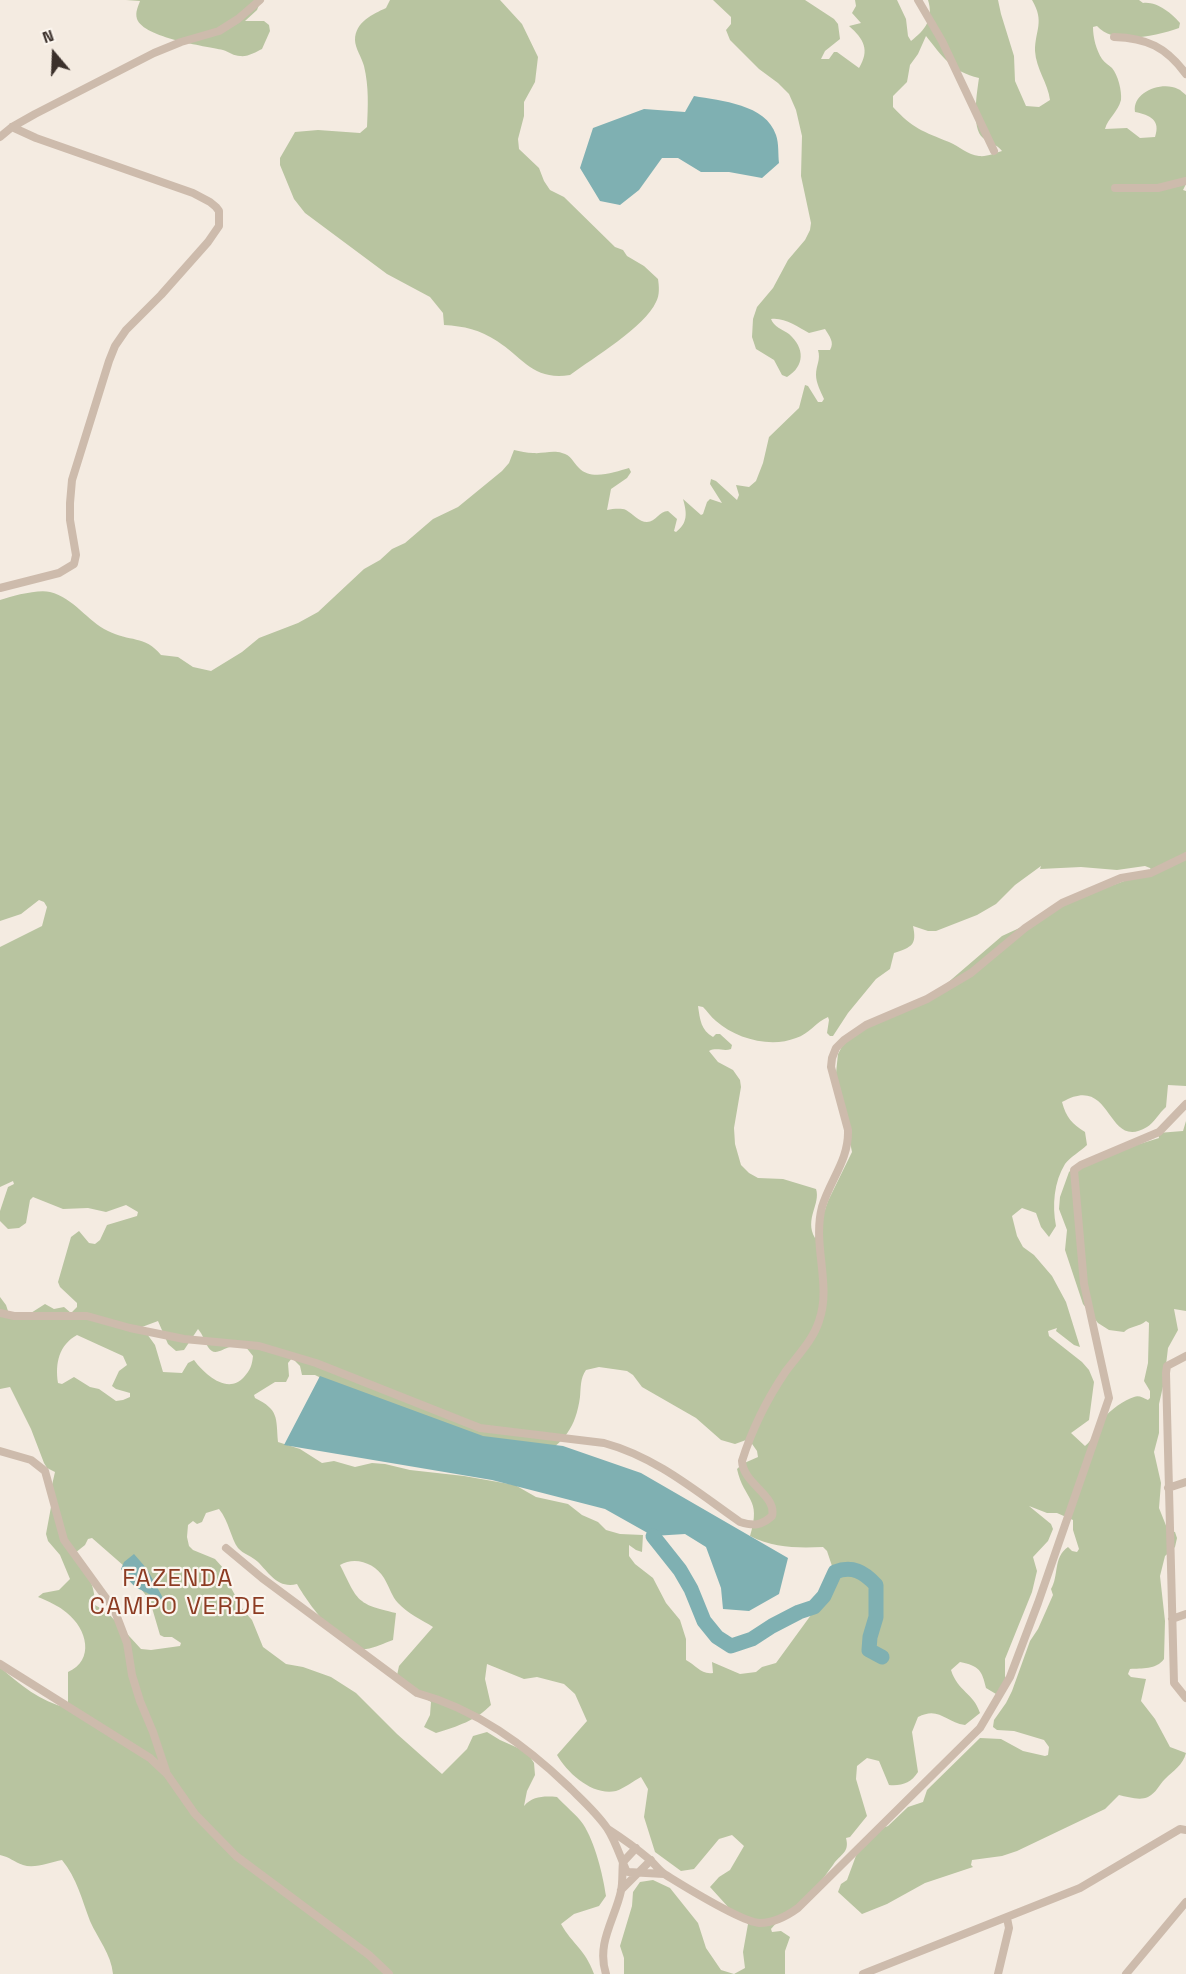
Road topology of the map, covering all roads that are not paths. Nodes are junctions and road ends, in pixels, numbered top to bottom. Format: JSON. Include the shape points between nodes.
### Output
{"nodes":[{"id":1,"x":260,"y":0,"type":"edge"},
{"id":2,"x":918,"y":0,"type":"edge"},
{"id":3,"x":1114,"y":38,"type":"dead end"},
{"id":4,"x":1186,"y":74,"type":"edge"},
{"id":5,"x":12,"y":127,"type":"junction"},
{"id":6,"x":0,"y":137,"type":"edge"},
{"id":7,"x":994,"y":151,"type":"dead end"},
{"id":8,"x":1186,"y":182,"type":"edge"},
{"id":9,"x":1115,"y":188,"type":"dead end"},
{"id":10,"x":0,"y":588,"type":"edge"},
{"id":11,"x":1186,"y":856,"type":"edge"},
{"id":12,"x":1186,"y":1104,"type":"edge"},
{"id":13,"x":0,"y":1313,"type":"edge"},
{"id":14,"x":1186,"y":1356,"type":"edge"},
{"id":15,"x":0,"y":1451,"type":"edge"},
{"id":16,"x":1186,"y":1482,"type":"edge"},
{"id":17,"x":1168,"y":1488,"type":"junction"},
{"id":18,"x":226,"y":1548,"type":"dead end"},
{"id":19,"x":1186,"y":1614,"type":"edge"},
{"id":20,"x":1172,"y":1618,"type":"junction"},
{"id":21,"x":0,"y":1664,"type":"edge"},
{"id":22,"x":1186,"y":1698,"type":"edge"},
{"id":23,"x":167,"y":1774,"type":"junction"},
{"id":24,"x":608,"y":1829,"type":"junction"},
{"id":25,"x":1186,"y":1830,"type":"edge"},
{"id":26,"x":636,"y":1848,"type":"junction"},
{"id":27,"x":651,"y":1860,"type":"junction"},
{"id":28,"x":622,"y":1862,"type":"junction"},
{"id":29,"x":640,"y":1873,"type":"junction"},
{"id":30,"x":664,"y":1874,"type":"junction"},
{"id":31,"x":621,"y":1890,"type":"junction"},
{"id":32,"x":1186,"y":1902,"type":"edge"},
{"id":33,"x":1007,"y":1918,"type":"junction"},
{"id":34,"x":389,"y":1974,"type":"edge"},
{"id":35,"x":606,"y":1974,"type":"edge"},
{"id":36,"x":863,"y":1974,"type":"edge"},
{"id":37,"x":998,"y":1974,"type":"edge"},
{"id":38,"x":1126,"y":1974,"type":"edge"}],
"edges":[{"from":1,"to":5,"type":"street","via":[[219,31],[154,53]]},
{"from":2,"to":7,"type":"street","via":[[942,41]]},
{"from":3,"to":4,"type":"street","via":[[1135,38],[1161,48]]},
{"from":5,"to":6,"type":"street"},
{"from":5,"to":10,"type":"street","via":[[193,193],[210,202],[220,218],[208,242],[115,345],[72,480],[74,564],[59,573]]},
{"from":8,"to":9,"type":"street","via":[[1158,188]]},
{"from":11,"to":13,"type":"street","via":[[1151,873],[1120,878],[1062,903],[971,973],[927,999],[866,1025],[836,1048],[831,1067],[848,1140],[819,1220],[823,1306],[810,1339],[765,1404],[742,1461],[746,1476],[771,1506],[771,1516],[761,1524],[740,1522],[674,1475],[623,1448],[480,1428],[316,1363],[259,1346],[184,1339],[87,1316]]},
{"from":12,"to":30,"type":"street","via":[[1159,1132],[1074,1170],[1084,1284],[1108,1398],[1010,1677],[980,1728],[786,1916],[760,1923],[748,1920]]},
{"from":14,"to":17,"type":"street","via":[[1167,1366],[1166,1373]]},
{"from":15,"to":23,"type":"street","via":[[31,1460],[45,1471],[64,1540],[114,1609],[127,1643],[140,1701]]},
{"from":16,"to":17,"type":"street"},
{"from":17,"to":20,"type":"street"},
{"from":18,"to":24,"type":"street","via":[[417,1693],[440,1699],[487,1722],[552,1772]]},
{"from":19,"to":20,"type":"street"},
{"from":20,"to":22,"type":"street","via":[[1174,1683]]},
{"from":21,"to":23,"type":"street","via":[[134,1747]]},
{"from":23,"to":34,"type":"street","via":[[195,1814],[236,1856],[369,1954]]},
{"from":24,"to":26,"type":"street"},
{"from":24,"to":28,"type":"street"},
{"from":25,"to":33,"type":"street","via":[[1180,1829],[1080,1888]]},
{"from":26,"to":27,"type":"street"},
{"from":26,"to":28,"type":"street"},
{"from":27,"to":29,"type":"street"},
{"from":27,"to":30,"type":"street"},
{"from":28,"to":29,"type":"street","via":[[628,1872]]},
{"from":28,"to":31,"type":"street"},
{"from":29,"to":30,"type":"street"},
{"from":29,"to":31,"type":"street"},
{"from":31,"to":35,"type":"street","via":[[606,1930]]},
{"from":32,"to":38,"type":"street"},
{"from":33,"to":36,"type":"street"},
{"from":33,"to":37,"type":"street","via":[[1009,1928]]}]}
